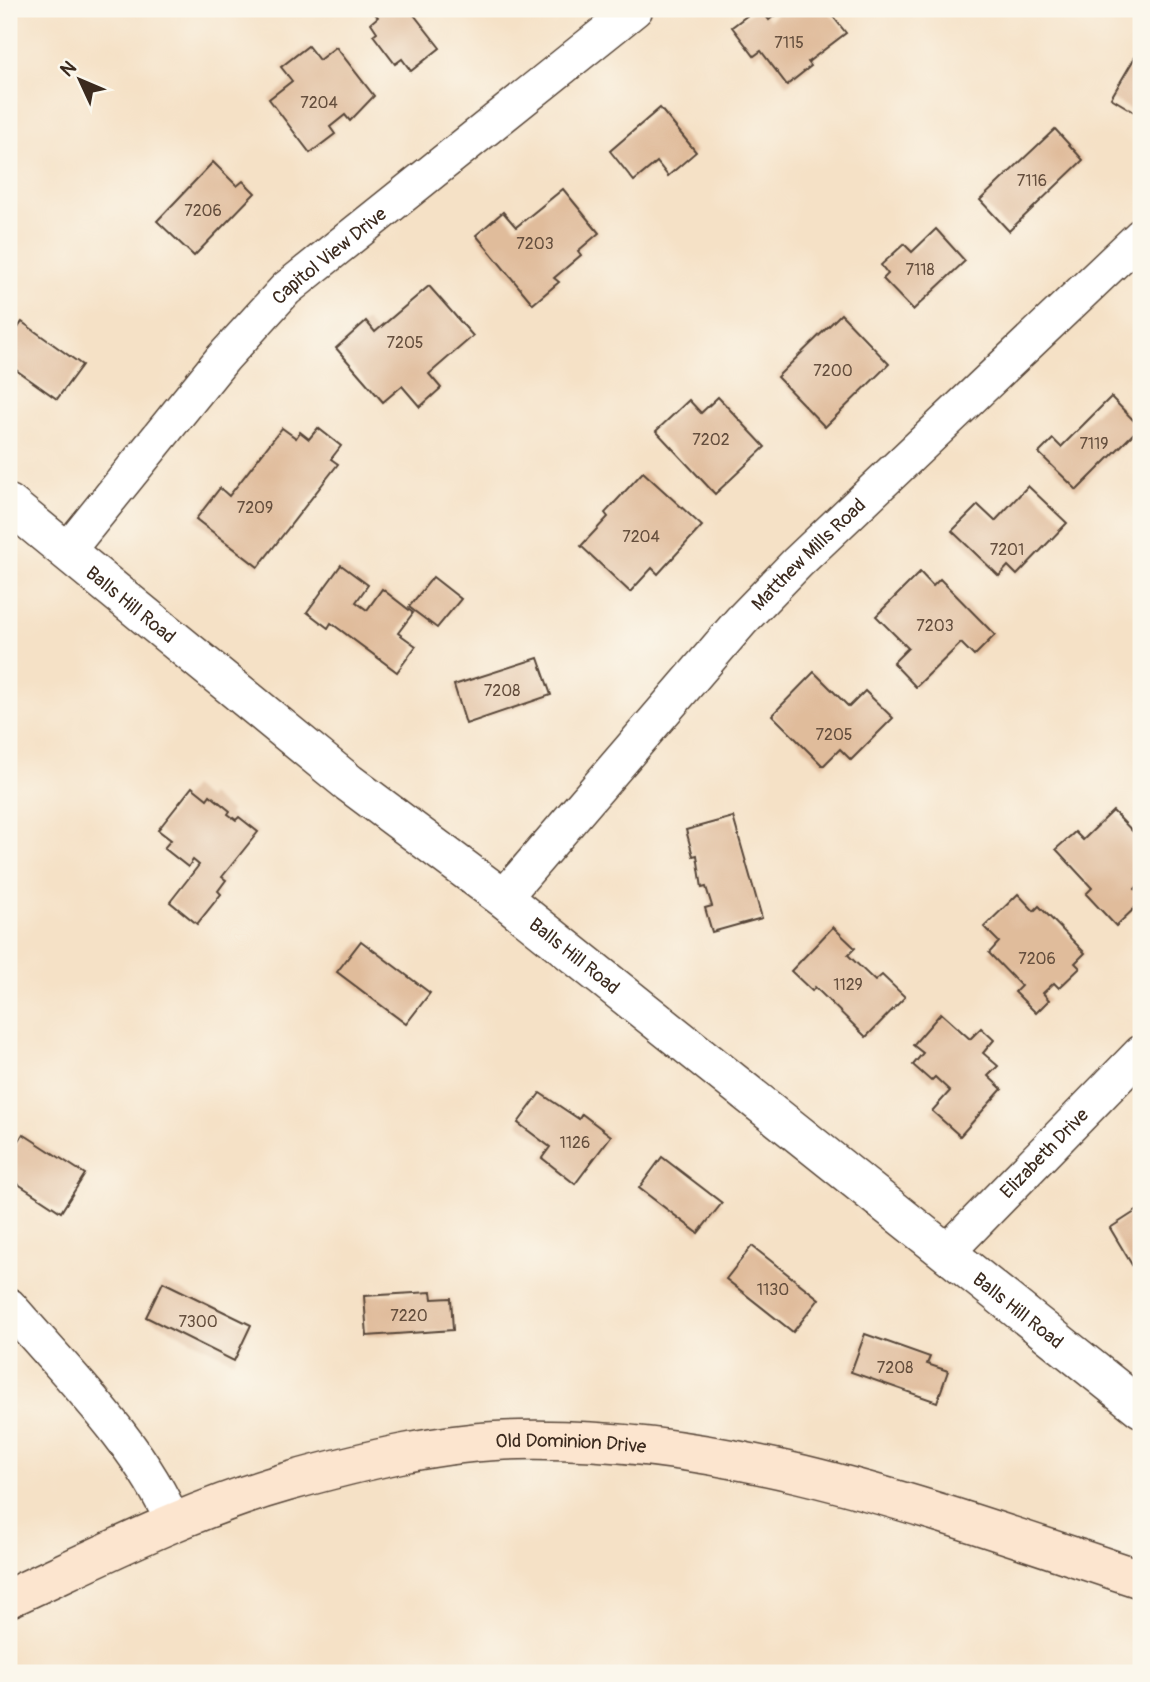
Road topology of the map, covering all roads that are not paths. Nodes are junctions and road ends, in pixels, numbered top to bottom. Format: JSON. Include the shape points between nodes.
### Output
{"nodes":[{"id":1,"x":635,"y":9,"type":"edge"},
{"id":2,"x":1141,"y":236,"type":"edge"},
{"id":3,"x":9,"y":504,"type":"edge"},
{"id":4,"x":67,"y":551,"type":"junction"},
{"id":5,"x":503,"y":898,"type":"junction"},
{"id":6,"x":1141,"y":1053,"type":"edge"},
{"id":7,"x":946,"y":1253,"type":"junction"},
{"id":8,"x":9,"y":1306,"type":"edge"},
{"id":9,"x":1141,"y":1408,"type":"edge"},
{"id":10,"x":173,"y":1522,"type":"junction"},
{"id":11,"x":1139,"y":1577,"type":"edge"},
{"id":12,"x":9,"y":1598,"type":"edge"}],
"edges":[{"from":1,"to":4,"type":"street","name":"Capitol View Drive","via":[[286,289],[223,358]]},
{"from":2,"to":5,"type":"street","name":"Matthew Mills Road","via":[[778,582]]},
{"from":3,"to":4,"type":"street","name":"Balls Hill Road"},
{"from":4,"to":5,"type":"street","name":"Balls Hill Road","via":[[349,783]]},
{"from":5,"to":7,"type":"street","name":"Balls Hill Road"},
{"from":6,"to":7,"type":"street","name":"Elizabeth Drive"},
{"from":7,"to":9,"type":"street","name":"Balls Hill Road"},
{"from":8,"to":10,"type":"street","via":[[123,1441]]},
{"from":10,"to":11,"type":"main road","name":"Old Dominion Drive","via":[[357,1463],[458,1445],[590,1440],[688,1449],[773,1465],[881,1494]]},
{"from":10,"to":12,"type":"main road","name":"Old Dominion Drive"}]}
